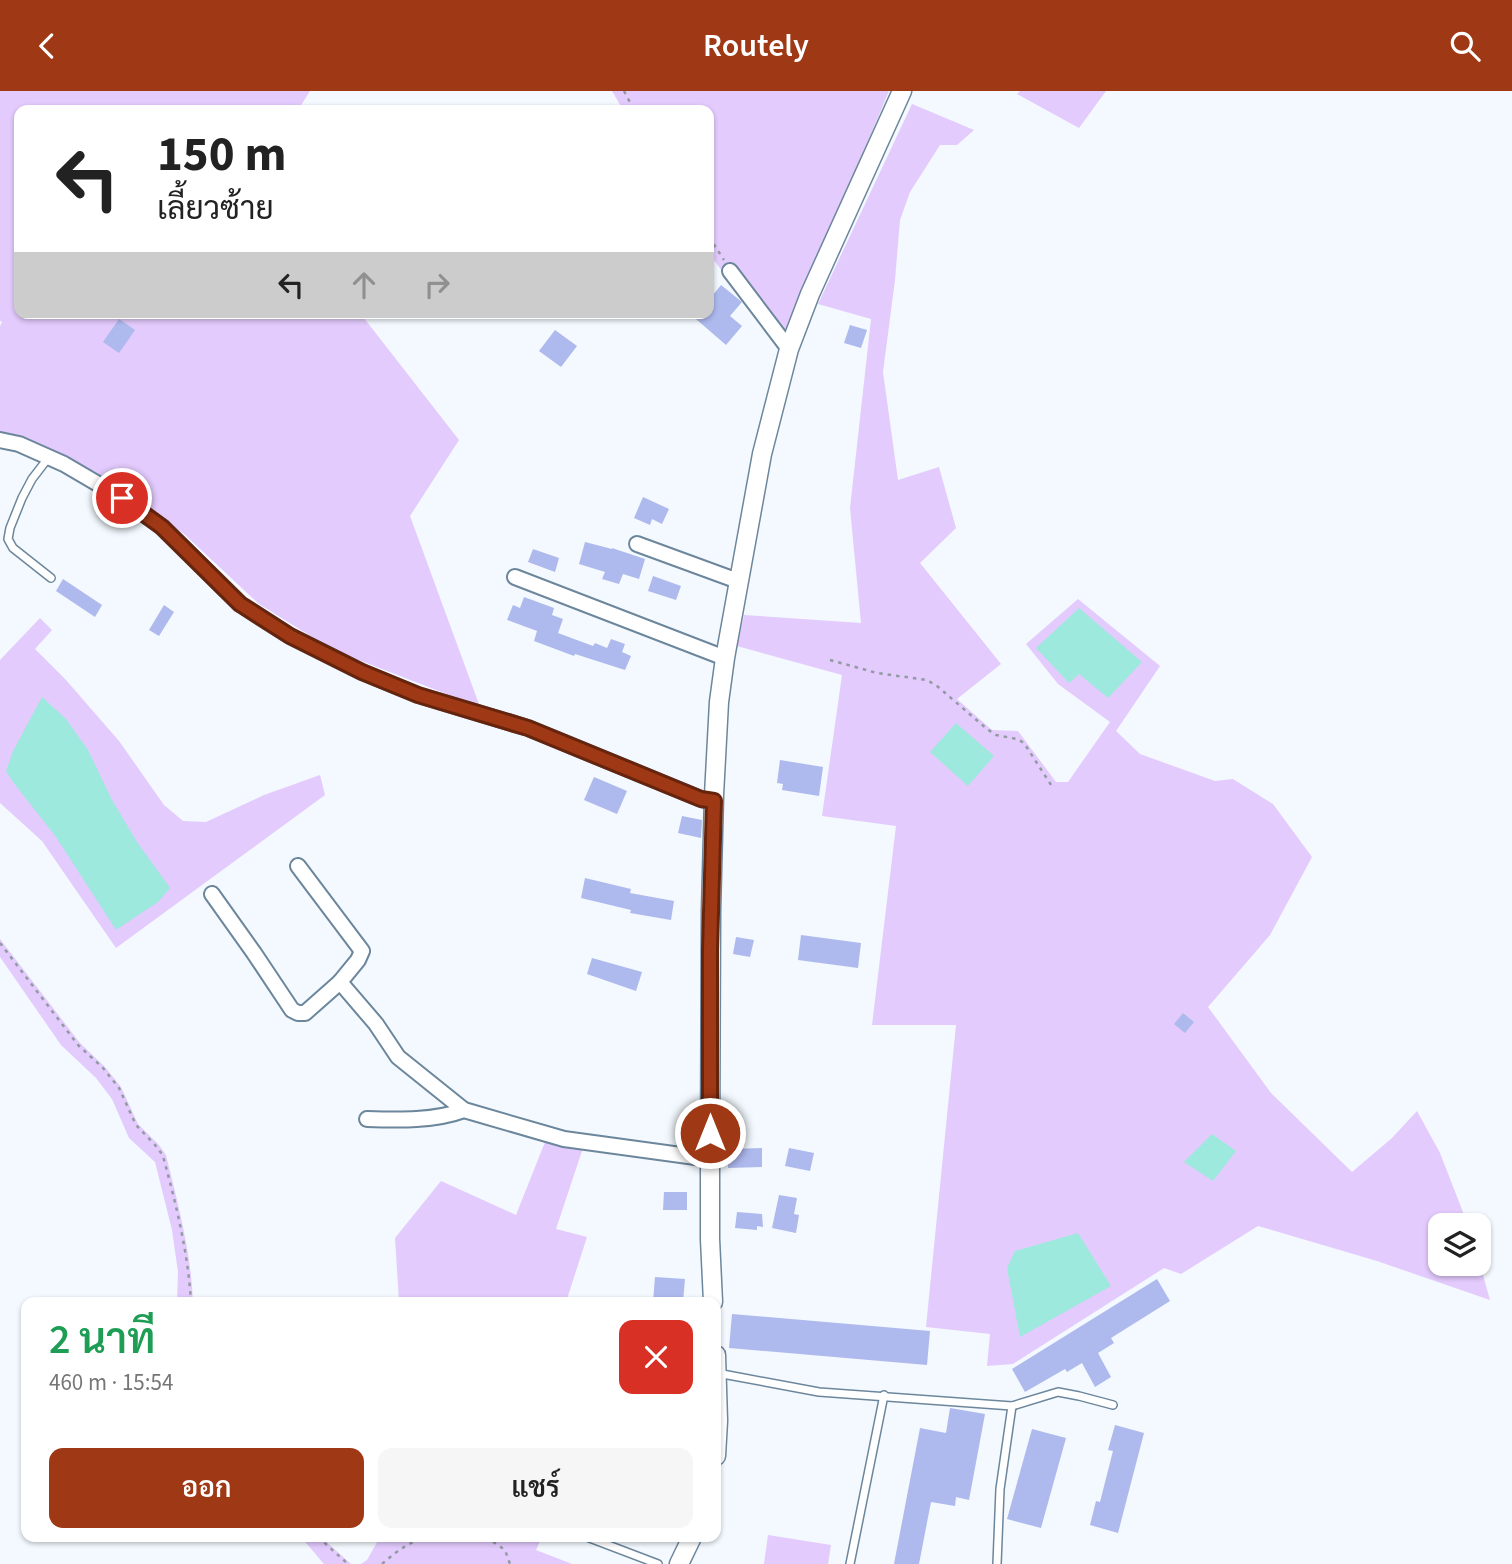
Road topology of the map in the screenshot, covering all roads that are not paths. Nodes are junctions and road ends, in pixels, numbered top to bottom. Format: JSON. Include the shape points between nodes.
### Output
{"nodes":[{"id":1,"x":902,"y":91,"type":"edge"},
{"id":2,"x":730,"y":271,"type":"road end"},
{"id":3,"x":789,"y":349,"type":"junction"},
{"id":4,"x":0,"y":440,"type":"edge"},
{"id":5,"x":49,"y":457,"type":"junction"},
{"id":6,"x":637,"y":544,"type":"dead end"},
{"id":7,"x":515,"y":577,"type":"dead end"},
{"id":8,"x":51,"y":578,"type":"dead end"},
{"id":9,"x":738,"y":581,"type":"junction"},
{"id":10,"x":725,"y":658,"type":"junction"},
{"id":11,"x":714,"y":801,"type":"junction"},
{"id":12,"x":298,"y":866,"type":"dead end"},
{"id":13,"x":212,"y":894,"type":"dead end"},
{"id":14,"x":340,"y":982,"type":"junction"},
{"id":15,"x":464,"y":1110,"type":"junction"},
{"id":16,"x":368,"y":1119,"type":"dead end"},
{"id":17,"x":710,"y":1159,"type":"junction"},
{"id":18,"x":713,"y":1297,"type":"edge"},
{"id":19,"x":721,"y":1374,"type":"edge"},
{"id":20,"x":884,"y":1395,"type":"junction"},
{"id":21,"x":1114,"y":1405,"type":"dead end"},
{"id":22,"x":1012,"y":1406,"type":"junction"},
{"id":23,"x":600,"y":1542,"type":"edge"},
{"id":24,"x":689,"y":1542,"type":"edge"},
{"id":25,"x":658,"y":1564,"type":"edge"},
{"id":26,"x":678,"y":1564,"type":"edge"},
{"id":27,"x":850,"y":1564,"type":"edge"},
{"id":28,"x":997,"y":1564,"type":"edge"}],
"edges":[{"from":1,"to":3,"type":"street"},
{"from":2,"to":3,"type":"street"},
{"from":3,"to":9,"type":"street","via":[[762,454]]},
{"from":4,"to":5,"type":"street"},
{"from":5,"to":8,"type":"lane","via":[[22,498],[8,539]]},
{"from":5,"to":11,"type":"street","via":[[122,498],[162,527],[240,604],[290,636],[418,695],[528,728]]},
{"from":6,"to":9,"type":"street"},
{"from":7,"to":10,"type":"street"},
{"from":9,"to":10,"type":"street"},
{"from":10,"to":11,"type":"street"},
{"from":11,"to":17,"type":"street"},
{"from":12,"to":14,"type":"street","via":[[362,951]]},
{"from":13,"to":14,"type":"street","via":[[292,1010],[305,1013]]},
{"from":14,"to":15,"type":"street","via":[[398,1057]]},
{"from":15,"to":16,"type":"street","via":[[407,1120]]},
{"from":15,"to":17,"type":"street","via":[[564,1139]]},
{"from":17,"to":18,"type":"street"},
{"from":19,"to":20,"type":"lane","via":[[819,1392]]},
{"from":20,"to":22,"type":"lane"},
{"from":20,"to":27,"type":"lane"},
{"from":21,"to":22,"type":"lane","via":[[1058,1392]]},
{"from":22,"to":28,"type":"lane","via":[[1000,1489]]},
{"from":23,"to":25,"type":"lane"},
{"from":24,"to":26,"type":"street"}]}
